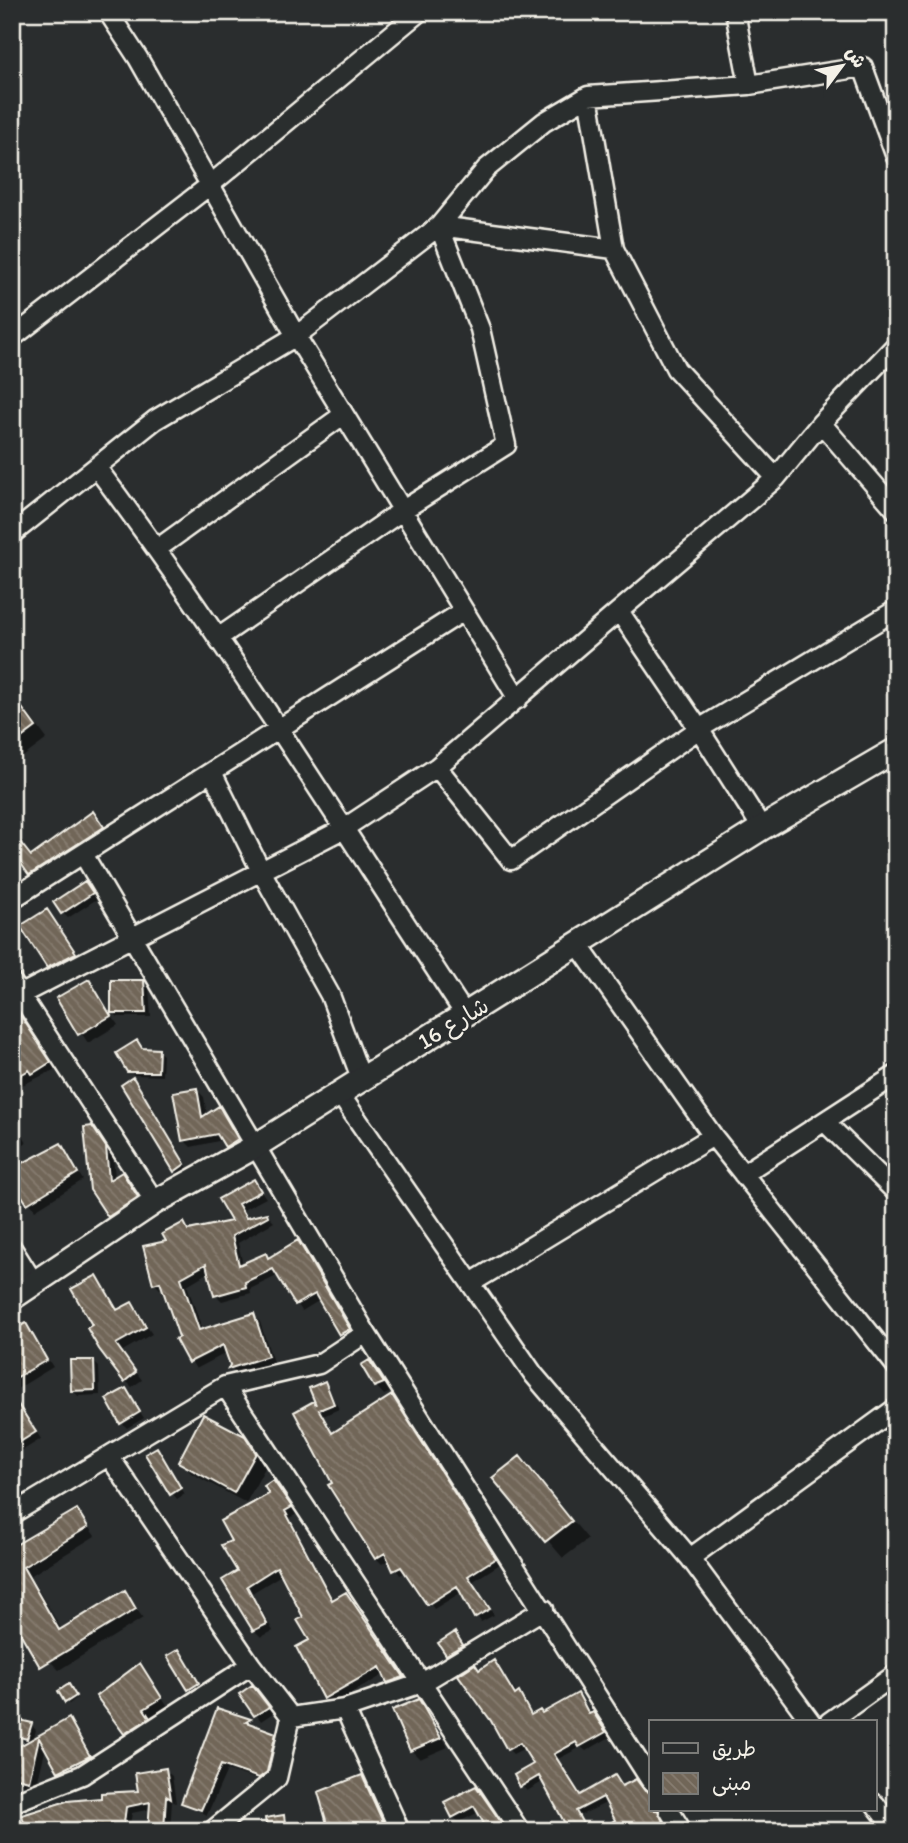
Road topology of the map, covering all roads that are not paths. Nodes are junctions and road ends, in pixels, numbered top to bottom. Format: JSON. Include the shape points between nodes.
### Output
{"nodes":[{"id":1,"x":108,"y":12,"type":"edge"},
{"id":2,"x":419,"y":12,"type":"edge"},
{"id":3,"x":735,"y":12,"type":"edge"},
{"id":4,"x":749,"y":85,"type":"junction"},
{"id":5,"x":589,"y":96,"type":"junction"},
{"id":6,"x":896,"y":157,"type":"edge"},
{"id":7,"x":210,"y":185,"type":"junction"},
{"id":8,"x":439,"y":226,"type":"junction"},
{"id":9,"x":614,"y":249,"type":"junction"},
{"id":10,"x":296,"y":337,"type":"junction"},
{"id":11,"x":12,"y":338,"type":"edge"},
{"id":12,"x":895,"y":349,"type":"edge"},
{"id":13,"x":344,"y":415,"type":"junction"},
{"id":14,"x":821,"y":423,"type":"junction"},
{"id":15,"x":97,"y":468,"type":"junction"},
{"id":16,"x":776,"y":478,"type":"junction"},
{"id":17,"x":894,"y":505,"type":"edge"},
{"id":18,"x":403,"y":510,"type":"junction"},
{"id":19,"x":15,"y":528,"type":"edge"},
{"id":20,"x":157,"y":549,"type":"junction"},
{"id":21,"x":896,"y":610,"type":"edge"},
{"id":22,"x":619,"y":611,"type":"junction"},
{"id":23,"x":462,"y":612,"type":"junction"},
{"id":24,"x":218,"y":638,"type":"junction"},
{"id":25,"x":518,"y":699,"type":"junction"},
{"id":26,"x":279,"y":729,"type":"junction"},
{"id":27,"x":699,"y":729,"type":"junction"},
{"id":28,"x":896,"y":750,"type":"edge"},
{"id":29,"x":437,"y":767,"type":"junction"},
{"id":30,"x":212,"y":772,"type":"junction"},
{"id":31,"x":762,"y":828,"type":"junction"},
{"id":32,"x":343,"y":829,"type":"junction"},
{"id":33,"x":83,"y":854,"type":"junction"},
{"id":34,"x":261,"y":872,"type":"junction"},
{"id":35,"x":12,"y":899,"type":"edge"},
{"id":36,"x":130,"y":939,"type":"junction"},
{"id":37,"x":579,"y":946,"type":"junction"},
{"id":38,"x":15,"y":992,"type":"edge"},
{"id":39,"x":466,"y":1016,"type":"junction"},
{"id":40,"x":896,"y":1075,"type":"edge"},
{"id":41,"x":361,"y":1078,"type":"junction"},
{"id":42,"x":339,"y":1093,"type":"junction"},
{"id":43,"x":826,"y":1122,"type":"junction"},
{"id":44,"x":713,"y":1136,"type":"junction"},
{"id":45,"x":254,"y":1147,"type":"junction"},
{"id":46,"x":743,"y":1174,"type":"junction"},
{"id":47,"x":896,"y":1192,"type":"edge"},
{"id":48,"x":155,"y":1202,"type":"junction"},
{"id":49,"x":12,"y":1248,"type":"edge"},
{"id":50,"x":34,"y":1283,"type":"junction"},
{"id":51,"x":471,"y":1283,"type":"junction"},
{"id":52,"x":12,"y":1298,"type":"edge"},
{"id":53,"x":366,"y":1333,"type":"junction"},
{"id":54,"x":896,"y":1366,"type":"edge"},
{"id":55,"x":225,"y":1386,"type":"junction"},
{"id":56,"x":896,"y":1408,"type":"edge"},
{"id":57,"x":109,"y":1456,"type":"junction"},
{"id":58,"x":12,"y":1514,"type":"edge"},
{"id":59,"x":690,"y":1558,"type":"junction"},
{"id":60,"x":544,"y":1609,"type":"junction"},
{"id":61,"x":251,"y":1665,"type":"junction"},
{"id":62,"x":896,"y":1674,"type":"edge"},
{"id":63,"x":422,"y":1683,"type":"junction"},
{"id":64,"x":345,"y":1709,"type":"junction"},
{"id":65,"x":291,"y":1717,"type":"junction"},
{"id":66,"x":810,"y":1720,"type":"edge"},
{"id":67,"x":832,"y":1720,"type":"edge"},
{"id":68,"x":649,"y":1778,"type":"edge"},
{"id":69,"x":12,"y":1803,"type":"edge"},
{"id":70,"x":876,"y":1805,"type":"edge"},
{"id":71,"x":670,"y":1812,"type":"edge"},
{"id":72,"x":218,"y":1829,"type":"edge"},
{"id":73,"x":400,"y":1831,"type":"edge"},
{"id":74,"x":520,"y":1831,"type":"edge"},
{"id":75,"x":682,"y":1831,"type":"edge"},
{"id":76,"x":896,"y":1831,"type":"edge"}],
"edges":[{"from":1,"to":7,"type":"street"},
{"from":2,"to":7,"type":"street"},
{"from":3,"to":4,"type":"street"},
{"from":4,"to":5,"type":"street"},
{"from":4,"to":6,"type":"street","via":[[863,66]]},
{"from":5,"to":8,"type":"street","via":[[544,122],[486,169]]},
{"from":5,"to":9,"type":"street"},
{"from":7,"to":10,"type":"street"},
{"from":7,"to":11,"type":"street"},
{"from":8,"to":9,"type":"street"},
{"from":8,"to":10,"type":"street"},
{"from":8,"to":18,"type":"street","via":[[480,329],[506,445]]},
{"from":9,"to":16,"type":"street","via":[[676,369]]},
{"from":10,"to":13,"type":"street"},
{"from":10,"to":15,"type":"street","via":[[155,420]]},
{"from":12,"to":14,"type":"street"},
{"from":13,"to":18,"type":"street"},
{"from":13,"to":20,"type":"street"},
{"from":14,"to":16,"type":"street"},
{"from":14,"to":17,"type":"street"},
{"from":15,"to":19,"type":"street"},
{"from":15,"to":20,"type":"street"},
{"from":16,"to":22,"type":"street"},
{"from":18,"to":23,"type":"street"},
{"from":18,"to":24,"type":"street"},
{"from":20,"to":24,"type":"street"},
{"from":21,"to":27,"type":"street"},
{"from":22,"to":25,"type":"street"},
{"from":22,"to":27,"type":"street"},
{"from":23,"to":25,"type":"street"},
{"from":23,"to":26,"type":"street"},
{"from":24,"to":26,"type":"street"},
{"from":25,"to":29,"type":"street"},
{"from":26,"to":30,"type":"street"},
{"from":26,"to":32,"type":"street"},
{"from":27,"to":29,"type":"street","via":[[511,860]]},
{"from":27,"to":31,"type":"street"},
{"from":28,"to":31,"type":"street","name":"شارع 16"},
{"from":29,"to":32,"type":"street"},
{"from":30,"to":33,"type":"street"},
{"from":30,"to":34,"type":"street"},
{"from":31,"to":37,"type":"street","name":"شارع 16"},
{"from":32,"to":34,"type":"street"},
{"from":32,"to":39,"type":"street"},
{"from":33,"to":35,"type":"street"},
{"from":33,"to":36,"type":"street"},
{"from":34,"to":36,"type":"street"},
{"from":34,"to":41,"type":"street","via":[[330,995]]},
{"from":36,"to":38,"type":"street"},
{"from":36,"to":45,"type":"street"},
{"from":37,"to":39,"type":"street","name":"شارع 16"},
{"from":37,"to":44,"type":"street"},
{"from":38,"to":48,"type":"street"},
{"from":39,"to":41,"type":"street","name":"شارع 16"},
{"from":40,"to":43,"type":"street"},
{"from":41,"to":42,"type":"street","name":"شارع 16"},
{"from":42,"to":45,"type":"street","name":"شارع 16"},
{"from":42,"to":51,"type":"street"},
{"from":43,"to":46,"type":"street"},
{"from":43,"to":47,"type":"street"},
{"from":44,"to":46,"type":"street"},
{"from":44,"to":51,"type":"street"},
{"from":45,"to":48,"type":"street","name":"شارع 16"},
{"from":45,"to":53,"type":"street"},
{"from":46,"to":54,"type":"street"},
{"from":48,"to":50,"type":"street","name":"شارع 16"},
{"from":49,"to":50,"type":"street"},
{"from":50,"to":52,"type":"street","name":"شارع 16"},
{"from":51,"to":59,"type":"street","via":[[534,1375]]},
{"from":53,"to":55,"type":"street","via":[[319,1364]]},
{"from":53,"to":60,"type":"street"},
{"from":55,"to":57,"type":"street"},
{"from":55,"to":63,"type":"street"},
{"from":56,"to":59,"type":"street"},
{"from":57,"to":58,"type":"street"},
{"from":57,"to":61,"type":"street"},
{"from":59,"to":66,"type":"street"},
{"from":60,"to":63,"type":"street"},
{"from":60,"to":68,"type":"street"},
{"from":61,"to":65,"type":"street"},
{"from":61,"to":69,"type":"street","via":[[82,1775]]},
{"from":62,"to":67,"type":"street"},
{"from":63,"to":64,"type":"street"},
{"from":63,"to":74,"type":"street"},
{"from":64,"to":65,"type":"street"},
{"from":64,"to":73,"type":"street"},
{"from":65,"to":72,"type":"street","via":[[277,1778]]},
{"from":70,"to":76,"type":"street"},
{"from":71,"to":75,"type":"street"}]}
